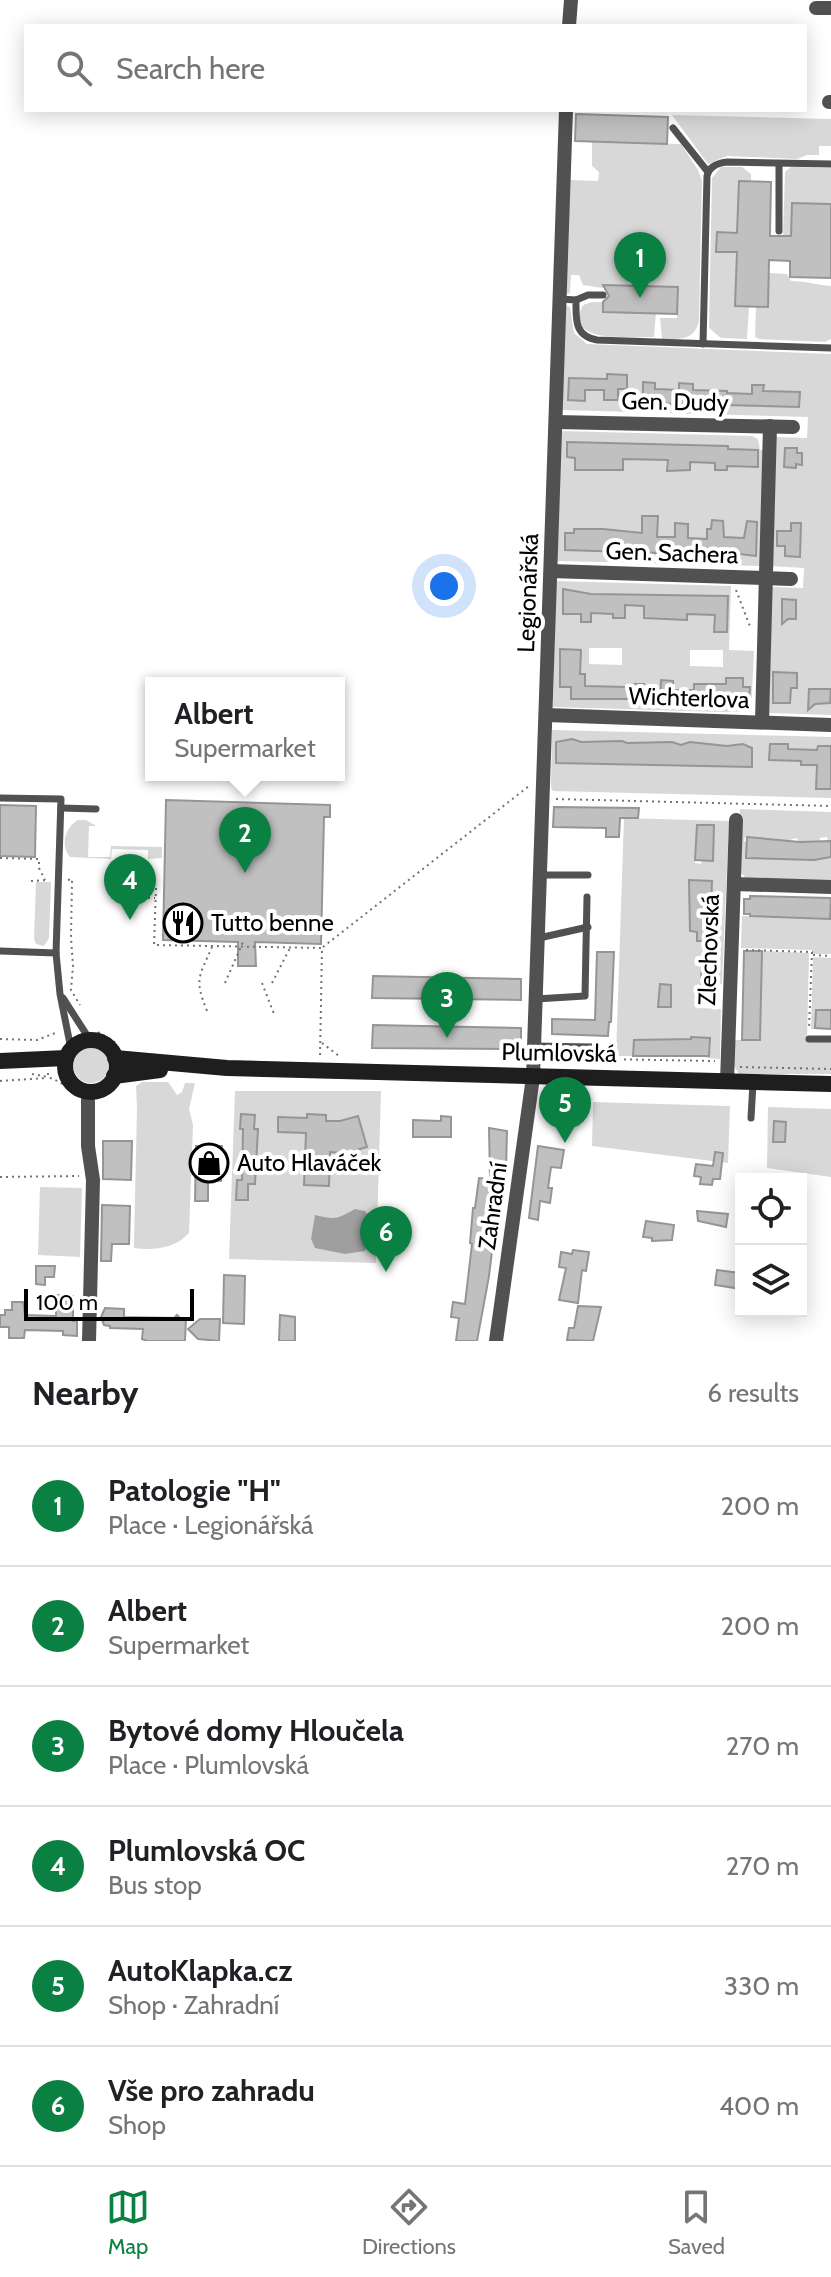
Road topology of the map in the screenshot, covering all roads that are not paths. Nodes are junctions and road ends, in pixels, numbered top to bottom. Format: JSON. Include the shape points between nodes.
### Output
{"nodes":[{"id":1,"x":571,"y":0,"type":"edge"},
{"id":2,"x":569,"y":24,"type":"edge"},
{"id":3,"x":566,"y":112,"type":"edge"},
{"id":4,"x":673,"y":128,"type":"dead end"},
{"id":5,"x":779,"y":164,"type":"junction"},
{"id":6,"x":831,"y":164,"type":"edge"},
{"id":7,"x":708,"y":172,"type":"junction"},
{"id":8,"x":779,"y":231,"type":"dead end"},
{"id":9,"x":603,"y":295,"type":"dead end"},
{"id":10,"x":560,"y":299,"type":"junction"},
{"id":11,"x":576,"y":300,"type":"junction"},
{"id":12,"x":703,"y":344,"type":"junction"},
{"id":13,"x":831,"y":348,"type":"edge"},
{"id":14,"x":556,"y":422,"type":"junction"},
{"id":15,"x":770,"y":426,"type":"junction"},
{"id":16,"x":793,"y":427,"type":"dead end"},
{"id":17,"x":551,"y":571,"type":"junction"},
{"id":18,"x":765,"y":578,"type":"junction"},
{"id":19,"x":791,"y":579,"type":"dead end"},
{"id":20,"x":546,"y":715,"type":"junction"},
{"id":21,"x":762,"y":722,"type":"junction"},
{"id":22,"x":831,"y":725,"type":"edge"},
{"id":23,"x":0,"y":798,"type":"edge"},
{"id":24,"x":61,"y":808,"type":"junction"},
{"id":25,"x":96,"y":809,"type":"dead end"},
{"id":26,"x":736,"y":820,"type":"dead end"},
{"id":27,"x":541,"y":875,"type":"junction"},
{"id":28,"x":588,"y":875,"type":"dead end"},
{"id":29,"x":734,"y":884,"type":"junction"},
{"id":30,"x":831,"y":887,"type":"edge"},
{"id":31,"x":587,"y":897,"type":"dead end"},
{"id":32,"x":588,"y":927,"type":"junction"},
{"id":33,"x":538,"y":938,"type":"junction"},
{"id":34,"x":0,"y":951,"type":"edge"},
{"id":35,"x":56,"y":953,"type":"junction"},
{"id":36,"x":60,"y":994,"type":"junction"},
{"id":37,"x":536,"y":999,"type":"junction"},
{"id":38,"x":809,"y":1039,"type":"road end"},
{"id":39,"x":831,"y":1039,"type":"edge"},
{"id":40,"x":90,"y":1040,"type":"junction"},
{"id":41,"x":594,"y":1047,"type":"dead end"},
{"id":42,"x":115,"y":1058,"type":"junction"},
{"id":43,"x":533,"y":1061,"type":"junction"},
{"id":44,"x":0,"y":1063,"type":"edge"},
{"id":45,"x":58,"y":1064,"type":"junction"},
{"id":46,"x":189,"y":1066,"type":"junction"},
{"id":47,"x":123,"y":1075,"type":"junction"},
{"id":48,"x":727,"y":1082,"type":"junction"},
{"id":49,"x":753,"y":1083,"type":"junction"},
{"id":50,"x":831,"y":1084,"type":"edge"},
{"id":51,"x":88,"y":1098,"type":"junction"},
{"id":52,"x":751,"y":1118,"type":"dead end"},
{"id":53,"x":89,"y":1341,"type":"edge"},
{"id":54,"x":496,"y":1341,"type":"edge"}],
"edges":[{"from":1,"to":2,"type":"street"},
{"from":3,"to":10,"type":"street","name":"Legionářská"},
{"from":4,"to":7,"type":"lane"},
{"from":5,"to":6,"type":"lane"},
{"from":5,"to":7,"type":"lane","via":[[727,162]]},
{"from":5,"to":8,"type":"lane"},
{"from":7,"to":12,"type":"lane"},
{"from":9,"to":11,"type":"lane"},
{"from":10,"to":11,"type":"lane"},
{"from":10,"to":14,"type":"street","name":"Legionářská"},
{"from":11,"to":12,"type":"lane","via":[[578,329],[589,339]]},
{"from":12,"to":13,"type":"lane"},
{"from":14,"to":15,"type":"street","name":"Gen. Dudy"},
{"from":14,"to":17,"type":"street","name":"Legionářská"},
{"from":15,"to":16,"type":"street","name":"Gen. Dudy"},
{"from":15,"to":18,"type":"street"},
{"from":17,"to":18,"type":"street","name":"Gen. Sachera"},
{"from":17,"to":20,"type":"street","name":"Legionářská"},
{"from":18,"to":19,"type":"street","name":"Gen. Sachera"},
{"from":18,"to":21,"type":"street"},
{"from":20,"to":21,"type":"street","name":"Wichterlova"},
{"from":20,"to":27,"type":"street","name":"Legionářská"},
{"from":21,"to":22,"type":"street","name":"Wichterlova"},
{"from":23,"to":24,"type":"lane","via":[[61,799]]},
{"from":24,"to":25,"type":"lane"},
{"from":24,"to":35,"type":"lane"},
{"from":26,"to":29,"type":"street","name":"Zlechovská"},
{"from":27,"to":28,"type":"lane"},
{"from":27,"to":33,"type":"street","name":"Legionářská"},
{"from":29,"to":30,"type":"street"},
{"from":29,"to":48,"type":"street","name":"Zlechovská"},
{"from":31,"to":32,"type":"lane"},
{"from":32,"to":33,"type":"lane"},
{"from":32,"to":37,"type":"lane","via":[[585,996]]},
{"from":33,"to":37,"type":"street","name":"Legionářská"},
{"from":34,"to":35,"type":"lane"},
{"from":35,"to":36,"type":"lane"},
{"from":36,"to":40,"type":"lane"},
{"from":36,"to":45,"type":"lane"},
{"from":37,"to":43,"type":"street","name":"Legionářská"},
{"from":38,"to":39,"type":"lane"},
{"from":40,"to":42,"type":"main road","name":"Plumlovská","via":[[106,1045]]},
{"from":40,"to":45,"type":"main road"},
{"from":41,"to":43,"type":"lane"},
{"from":42,"to":46,"type":"main road","name":"Plumlovská"},
{"from":42,"to":47,"type":"main road"},
{"from":43,"to":46,"type":"main road","name":"Plumlovská"},
{"from":43,"to":48,"type":"main road","name":"Plumlovská"},
{"from":43,"to":54,"type":"street","name":"Zahradní"},
{"from":44,"to":45,"type":"main road"},
{"from":45,"to":51,"type":"main road"},
{"from":46,"to":47,"type":"main road","name":"Plumlovská"},
{"from":47,"to":51,"type":"main road","name":"Plumlovská"},
{"from":48,"to":49,"type":"main road","name":"Plumlovská"},
{"from":49,"to":50,"type":"main road","name":"Plumlovská"},
{"from":49,"to":52,"type":"lane"},
{"from":51,"to":53,"type":"street"}]}
